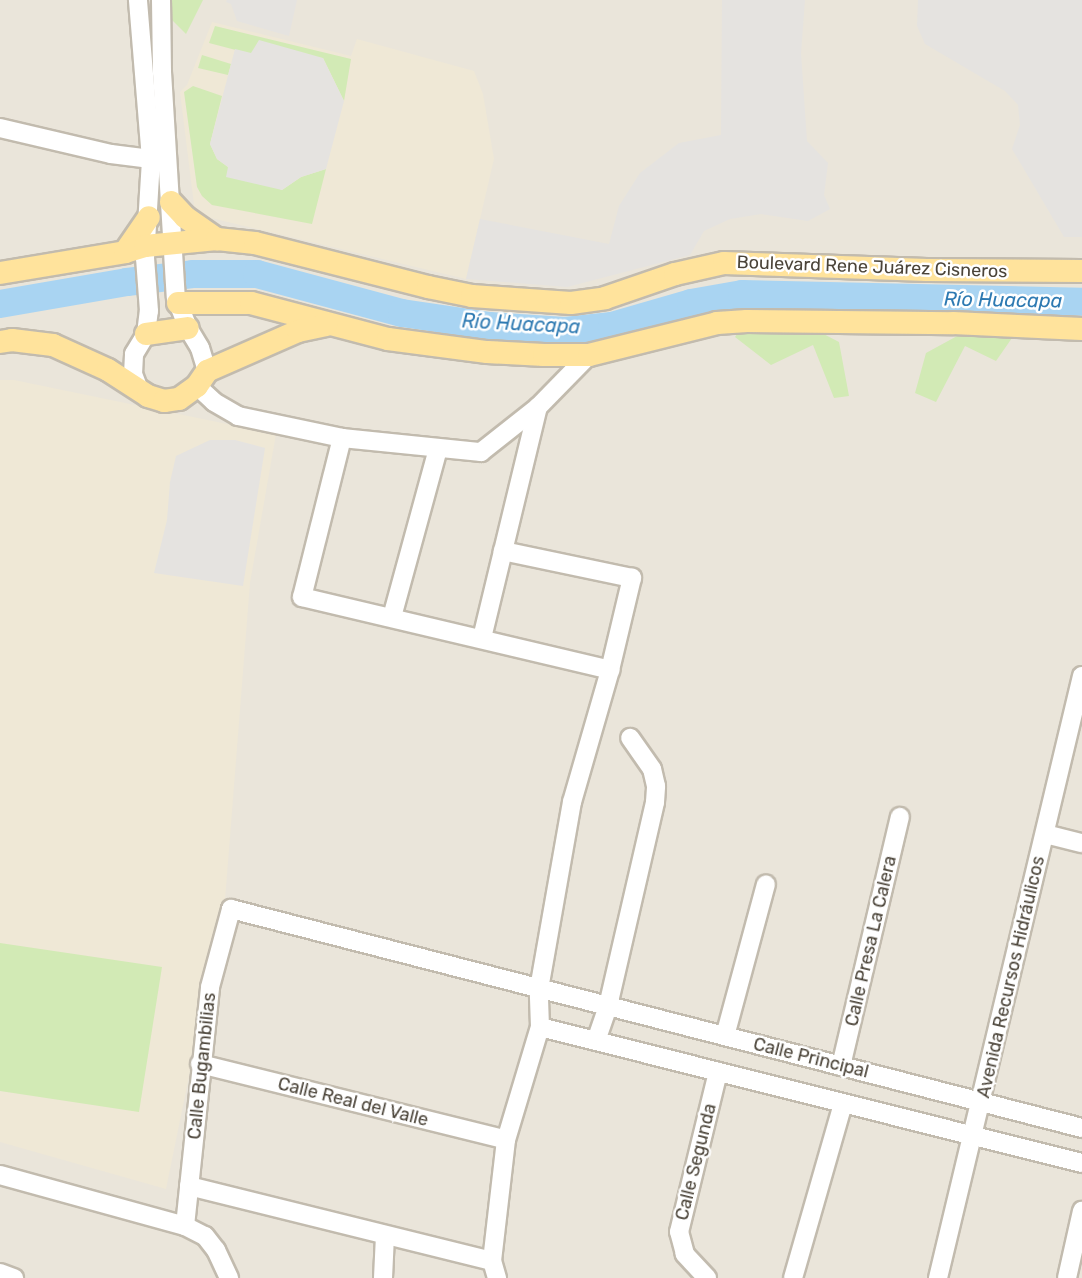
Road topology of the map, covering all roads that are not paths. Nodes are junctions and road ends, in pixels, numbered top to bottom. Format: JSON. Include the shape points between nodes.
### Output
{"nodes":[{"id":1,"x":138,"y":0,"type":"edge"},
{"id":2,"x":161,"y":0,"type":"edge"},
{"id":3,"x":0,"y":128,"type":"edge"},
{"id":4,"x":151,"y":159,"type":"junction"},
{"id":5,"x":171,"y":202,"type":"junction"},
{"id":6,"x":149,"y":217,"type":"joint"},
{"id":7,"x":217,"y":239,"type":"junction"},
{"id":8,"x":172,"y":248,"type":"junction"},
{"id":9,"x":138,"y":252,"type":"junction"},
{"id":10,"x":1082,"y":271,"type":"edge"},
{"id":11,"x":0,"y":273,"type":"edge"},
{"id":12,"x":177,"y":301,"type":"junction"},
{"id":13,"x":329,"y":325,"type":"junction"},
{"id":14,"x":188,"y":328,"type":"junction"},
{"id":15,"x":1082,"y":328,"type":"edge"},
{"id":16,"x":146,"y":334,"type":"junction"},
{"id":17,"x":0,"y":342,"type":"edge"},
{"id":18,"x":589,"y":355,"type":"junction"},
{"id":19,"x":202,"y":379,"type":"junction"},
{"id":20,"x":138,"y":387,"type":"junction"},
{"id":21,"x":538,"y":407,"type":"junction"},
{"id":22,"x":342,"y":438,"type":"junction"},
{"id":23,"x":438,"y":449,"type":"junction"},
{"id":24,"x":503,"y":550,"type":"junction"},
{"id":25,"x":392,"y":617,"type":"junction"},
{"id":26,"x":482,"y":638,"type":"junction"},
{"id":27,"x":610,"y":670,"type":"junction"},
{"id":28,"x":1082,"y":676,"type":"edge"},
{"id":29,"x":630,"y":738,"type":"dead end"},
{"id":30,"x":900,"y":817,"type":"dead end"},
{"id":31,"x":1045,"y":834,"type":"junction"},
{"id":32,"x":1082,"y":843,"type":"edge"},
{"id":33,"x":766,"y":884,"type":"dead end"},
{"id":34,"x":231,"y":909,"type":"joint"},
{"id":35,"x":539,"y":989,"type":"junction"},
{"id":36,"x":608,"y":1006,"type":"junction"},
{"id":37,"x":540,"y":1027,"type":"junction"},
{"id":38,"x":725,"y":1036,"type":"junction"},
{"id":39,"x":596,"y":1041,"type":"junction"},
{"id":40,"x":200,"y":1064,"type":"junction"},
{"id":41,"x":841,"y":1066,"type":"junction"},
{"id":42,"x":718,"y":1072,"type":"junction"},
{"id":43,"x":983,"y":1101,"type":"junction"},
{"id":44,"x":843,"y":1104,"type":"junction"},
{"id":45,"x":1082,"y":1128,"type":"edge"},
{"id":46,"x":974,"y":1137,"type":"junction"},
{"id":47,"x":506,"y":1140,"type":"junction"},
{"id":48,"x":1082,"y":1163,"type":"edge"},
{"id":49,"x":0,"y":1175,"type":"edge"},
{"id":50,"x":189,"y":1186,"type":"junction"},
{"id":51,"x":1082,"y":1211,"type":"edge"},
{"id":52,"x":185,"y":1226,"type":"junction"},
{"id":53,"x":385,"y":1236,"type":"junction"},
{"id":54,"x":495,"y":1270,"type":"edge"},
{"id":55,"x":229,"y":1278,"type":"edge"},
{"id":56,"x":383,"y":1278,"type":"edge"},
{"id":57,"x":706,"y":1278,"type":"edge"},
{"id":58,"x":793,"y":1278,"type":"edge"},
{"id":59,"x":938,"y":1278,"type":"edge"},
{"id":60,"x":1067,"y":1278,"type":"edge"}],
"edges":[{"from":1,"to":4,"type":"street"},
{"from":2,"to":5,"type":"street"},
{"from":3,"to":4,"type":"street","via":[[111,154]]},
{"from":4,"to":6,"type":"street"},
{"from":5,"to":7,"type":"main road"},
{"from":5,"to":8,"type":"street"},
{"from":6,"to":9,"type":"main road"},
{"from":7,"to":8,"type":"main road","name":"Boulevard Rene Juárez Cisneros"},
{"from":7,"to":10,"type":"main road","name":"Boulevard Rene Juárez Cisneros","via":[[255,243],[472,296],[571,303],[605,298],[675,274],[724,263]]},
{"from":8,"to":9,"type":"main road","name":"Boulevard Rene Juárez Cisneros"},
{"from":8,"to":12,"type":"street"},
{"from":9,"to":11,"type":"main road","name":"Boulevard Rene Juárez Cisneros"},
{"from":9,"to":16,"type":"street","via":[[149,301]]},
{"from":12,"to":13,"type":"main road","via":[[251,303]]},
{"from":12,"to":14,"type":"street"},
{"from":13,"to":18,"type":"main road","via":[[434,347]]},
{"from":13,"to":19,"type":"main road","via":[[298,331]]},
{"from":14,"to":16,"type":"main road"},
{"from":14,"to":19,"type":"street","via":[[200,348]]},
{"from":15,"to":18,"type":"main road","via":[[953,323],[717,323]]},
{"from":16,"to":20,"type":"street","via":[[134,354],[133,374]]},
{"from":17,"to":20,"type":"main road","via":[[53,345]]},
{"from":18,"to":21,"type":"street"},
{"from":19,"to":20,"type":"main road","via":[[179,399],[148,396]]},
{"from":19,"to":22,"type":"street","via":[[214,402],[238,416]]},
{"from":21,"to":23,"type":"street","via":[[481,452]]},
{"from":21,"to":24,"type":"street"},
{"from":22,"to":23,"type":"street"},
{"from":22,"to":25,"type":"street","via":[[302,597]]},
{"from":23,"to":25,"type":"street"},
{"from":24,"to":26,"type":"street"},
{"from":24,"to":27,"type":"street","via":[[632,578]]},
{"from":25,"to":26,"type":"street"},
{"from":26,"to":27,"type":"street"},
{"from":27,"to":35,"type":"street","via":[[572,802]]},
{"from":28,"to":31,"type":"street","name":"Avenida Recursos Hidráulicos"},
{"from":29,"to":36,"type":"street","via":[[652,769],[655,802]]},
{"from":30,"to":41,"type":"street","name":"Calle Presa La Calera"},
{"from":31,"to":32,"type":"street"},
{"from":31,"to":43,"type":"street","name":"Avenida Recursos Hidráulicos"},
{"from":33,"to":38,"type":"street"},
{"from":34,"to":35,"type":"street","name":"Calle Principal"},
{"from":34,"to":40,"type":"street","name":"Calle Bugambilias","via":[[210,987]]},
{"from":35,"to":36,"type":"street","name":"Calle Principal"},
{"from":35,"to":37,"type":"street"},
{"from":36,"to":38,"type":"street","name":"Calle Principal"},
{"from":36,"to":39,"type":"street"},
{"from":37,"to":39,"type":"street","name":"Calle Principal"},
{"from":37,"to":47,"type":"street"},
{"from":38,"to":41,"type":"street","name":"Calle Principal"},
{"from":39,"to":42,"type":"street","name":"Calle Principal"},
{"from":40,"to":47,"type":"street","name":"Calle Real del Valle"},
{"from":40,"to":50,"type":"street","name":"Calle Bugambilias"},
{"from":41,"to":43,"type":"street","name":"Calle Principal"},
{"from":42,"to":44,"type":"street","name":"Calle Principal"},
{"from":42,"to":57,"type":"street","name":"Calle Segunda","via":[[679,1232],[685,1254]]},
{"from":43,"to":45,"type":"street","name":"Calle Principal"},
{"from":43,"to":46,"type":"street","name":"Avenida Recursos Hidráulicos"},
{"from":44,"to":46,"type":"street","name":"Calle Principal"},
{"from":44,"to":58,"type":"street"},
{"from":46,"to":48,"type":"street","name":"Calle Principal"},
{"from":46,"to":59,"type":"street","name":"Avenida Recursos Hidráulicos"},
{"from":47,"to":54,"type":"street"},
{"from":49,"to":52,"type":"street"},
{"from":50,"to":52,"type":"street","name":"Calle Bugambilias"},
{"from":50,"to":53,"type":"street"},
{"from":51,"to":60,"type":"street"},
{"from":52,"to":55,"type":"street","via":[[205,1236]]},
{"from":53,"to":54,"type":"street"},
{"from":53,"to":56,"type":"street"}]}
